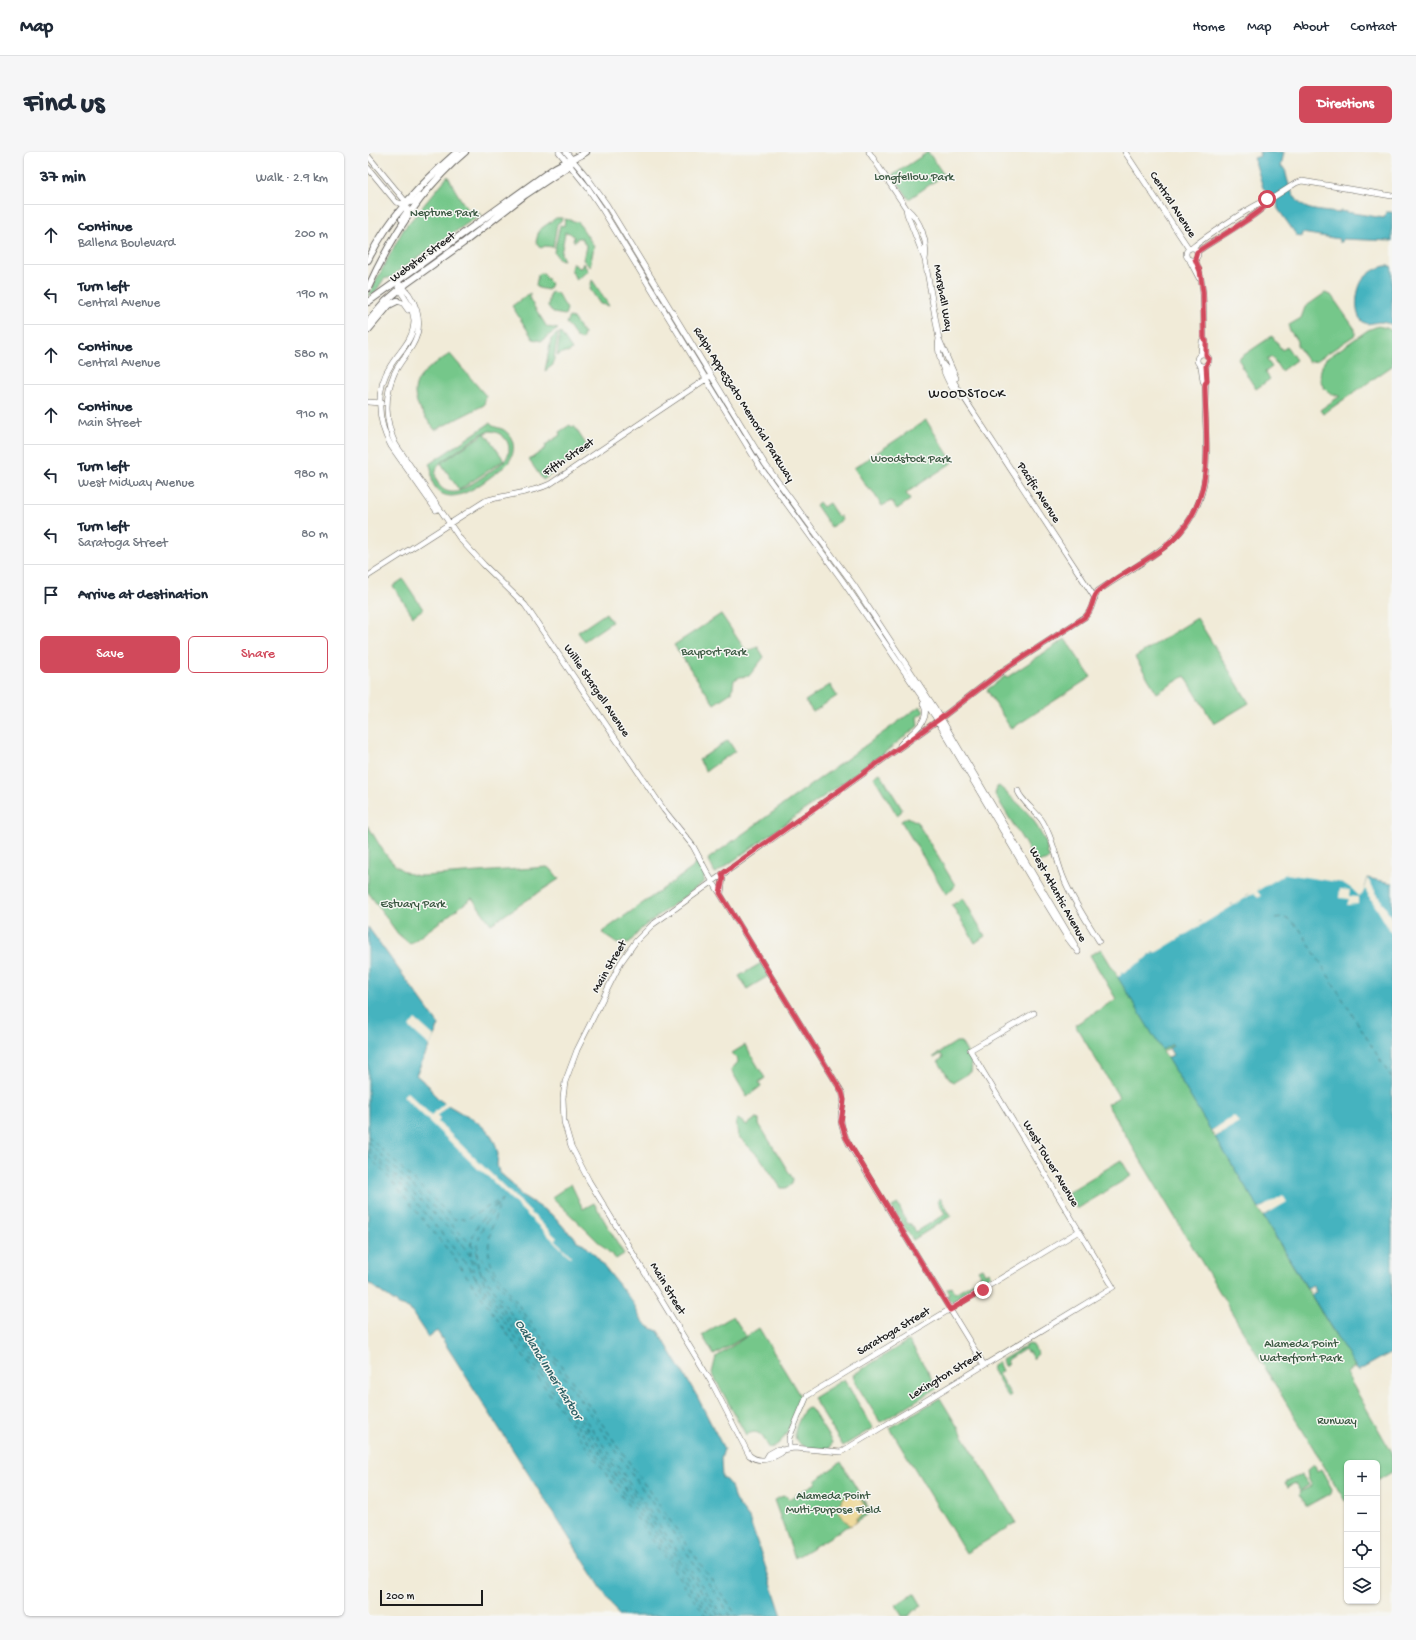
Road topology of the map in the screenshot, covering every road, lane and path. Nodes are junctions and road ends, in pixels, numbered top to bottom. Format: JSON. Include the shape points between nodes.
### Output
{"nodes":[{"id":1,"x":458,"y":152,"type":"edge"},
{"id":2,"x":465,"y":152,"type":"edge"},
{"id":3,"x":559,"y":152,"type":"edge"},
{"id":4,"x":566,"y":152,"type":"edge"},
{"id":5,"x":586,"y":152,"type":"edge"},
{"id":6,"x":869,"y":152,"type":"edge"},
{"id":7,"x":1125,"y":152,"type":"edge"},
{"id":8,"x":368,"y":156,"type":"edge"},
{"id":9,"x":570,"y":162,"type":"junction"},
{"id":10,"x":368,"y":168,"type":"edge"},
{"id":11,"x":430,"y":187,"type":"junction"},
{"id":12,"x":1392,"y":196,"type":"edge"},
{"id":13,"x":1271,"y":199,"type":"junction"},
{"id":14,"x":405,"y":204,"type":"junction"},
{"id":15,"x":906,"y":208,"type":"junction"},
{"id":16,"x":909,"y":218,"type":"junction"},
{"id":17,"x":923,"y":232,"type":"junction"},
{"id":18,"x":1191,"y":248,"type":"junction"},
{"id":19,"x":1197,"y":252,"type":"junction"},
{"id":20,"x":368,"y":260,"type":"edge"},
{"id":21,"x":925,"y":260,"type":"junction"},
{"id":22,"x":1193,"y":260,"type":"junction"},
{"id":23,"x":396,"y":282,"type":"junction"},
{"id":24,"x":369,"y":285,"type":"edge"},
{"id":25,"x":401,"y":288,"type":"junction"},
{"id":26,"x":397,"y":301,"type":"joint"},
{"id":27,"x":368,"y":302,"type":"edge"},
{"id":28,"x":368,"y":322,"type":"edge"},
{"id":29,"x":413,"y":328,"type":"junction"},
{"id":30,"x":368,"y":330,"type":"edge"},
{"id":31,"x":938,"y":339,"type":"junction"},
{"id":32,"x":1203,"y":354,"type":"junction"},
{"id":33,"x":948,"y":361,"type":"joint"},
{"id":34,"x":1204,"y":366,"type":"junction"},
{"id":35,"x":711,"y":375,"type":"junction"},
{"id":36,"x":706,"y":379,"type":"junction"},
{"id":37,"x":965,"y":398,"type":"junction"},
{"id":38,"x":368,"y":402,"type":"edge"},
{"id":39,"x":380,"y":403,"type":"junction"},
{"id":40,"x":387,"y":403,"type":"junction"},
{"id":41,"x":448,"y":524,"type":"junction"},
{"id":42,"x":368,"y":576,"type":"edge"},
{"id":43,"x":1095,"y":598,"type":"junction"},
{"id":44,"x":899,"y":664,"type":"junction"},
{"id":45,"x":939,"y":720,"type":"junction"},
{"id":46,"x":895,"y":750,"type":"junction"},
{"id":47,"x":1018,"y":792,"type":"dead end"},
{"id":48,"x":722,"y":874,"type":"junction"},
{"id":49,"x":712,"y":881,"type":"junction"},
{"id":50,"x":720,"y":893,"type":"junction"},
{"id":51,"x":1099,"y":941,"type":"dead end"},
{"id":52,"x":1034,"y":1013,"type":"dead end"},
{"id":53,"x":1079,"y":1231,"type":"junction"},
{"id":54,"x":1113,"y":1287,"type":"joint"},
{"id":55,"x":950,"y":1310,"type":"junction"},
{"id":56,"x":984,"y":1365,"type":"junction"},
{"id":57,"x":789,"y":1448,"type":"junction"},
{"id":58,"x":766,"y":1459,"type":"joint"}],
"edges":[{"from":1,"to":14,"type":"main road"},
{"from":2,"to":11,"type":"main road"},
{"from":3,"to":9,"type":"street"},
{"from":4,"to":9,"type":"street"},
{"from":5,"to":9,"type":"main road","name":"Webster Street"},
{"from":6,"to":15,"type":"street"},
{"from":7,"to":18,"type":"street","name":"Central Avenue"},
{"from":8,"to":14,"type":"street"},
{"from":9,"to":23,"type":"main road","name":"Webster Street","via":[[530,184]]},
{"from":9,"to":25,"type":"main road","name":"Webster Street"},
{"from":9,"to":35,"type":"street","name":"Ralph Appezzato Memorial Parkway","via":[[607,205]]},
{"from":9,"to":36,"type":"street","name":"Ralph Appezzato Memorial Parkway","via":[[602,209]]},
{"from":10,"to":14,"type":"street","via":[[396,202]]},
{"from":11,"to":14,"type":"street","via":[[415,201]]},
{"from":11,"to":24,"type":"main road","via":[[403,224]]},
{"from":12,"to":13,"type":"street","via":[[1307,181],[1300,182]]},
{"from":13,"to":18,"type":"street","via":[[1252,208]]},
{"from":13,"to":19,"type":"street","via":[[1270,203]]},
{"from":14,"to":20,"type":"main road","via":[[380,237]]},
{"from":14,"to":24,"type":"main road","via":[[406,212],[376,263]]},
{"from":15,"to":16,"type":"street","name":"Marshall Way"},
{"from":15,"to":17,"type":"street","via":[[911,211]]},
{"from":16,"to":17,"type":"street"},
{"from":16,"to":21,"type":"street","name":"Marshall Way"},
{"from":17,"to":21,"type":"street","name":"Marshall Way"},
{"from":18,"to":19,"type":"street","name":"Central Avenue"},
{"from":18,"to":22,"type":"street","via":[[1186,254],[1187,258]]},
{"from":19,"to":22,"type":"street"},
{"from":21,"to":31,"type":"street","name":"Marshall Way"},
{"from":22,"to":32,"type":"street","via":[[1203,292]]},
{"from":23,"to":25,"type":"street","name":"Willie Stargell Avenue"},
{"from":23,"to":27,"type":"main road","name":"Webster Street"},
{"from":25,"to":28,"type":"main road","name":"Webster Street"},
{"from":25,"to":29,"type":"street","name":"Willie Stargell Avenue","via":[[412,311]]},
{"from":25,"to":40,"type":"street","name":"Willie Stargell Avenue","via":[[417,309],[419,324],[414,342],[394,374]]},
{"from":26,"to":29,"type":"street","via":[[407,308]]},
{"from":26,"to":30,"type":"main road","via":[[389,305]]},
{"from":29,"to":39,"type":"street","name":"Willie Stargell Avenue","via":[[407,344],[386,374]]},
{"from":31,"to":33,"type":"street","name":"Marshall Way"},
{"from":31,"to":37,"type":"street","name":"Marshall Way","via":[[941,362]]},
{"from":32,"to":34,"type":"street","via":[[1209,361]]},
{"from":32,"to":34,"type":"street","via":[[1196,360],[1197,364]]},
{"from":33,"to":37,"type":"street","name":"Pacific Avenue"},
{"from":34,"to":43,"type":"street","via":[[1207,381],[1206,470],[1204,488],[1195,510],[1172,541],[1098,591]]},
{"from":35,"to":36,"type":"street","name":"Fifth Street"},
{"from":35,"to":45,"type":"street","name":"Ralph Appezzato Memorial Parkway","via":[[765,464],[858,592]]},
{"from":36,"to":41,"type":"street","name":"Fifth Street","via":[[550,484],[527,493],[485,501]]},
{"from":36,"to":44,"type":"street","name":"Ralph Appezzato Memorial Parkway","via":[[760,467]]},
{"from":37,"to":43,"type":"street","name":"Pacific Avenue"},
{"from":38,"to":39,"type":"street"},
{"from":39,"to":40,"type":"street"},
{"from":39,"to":41,"type":"street","name":"Willie Stargell Avenue","via":[[382,425],[391,446]]},
{"from":40,"to":41,"type":"street","name":"Willie Stargell Avenue","via":[[388,422],[394,440]]},
{"from":41,"to":42,"type":"street","name":"Fifth Street"},
{"from":41,"to":49,"type":"street","name":"Willie Stargell Avenue","via":[[470,551],[525,605],[664,810],[693,846]]},
{"from":43,"to":45,"type":"street","name":"Main Street","via":[[1091,610],[1085,617],[1005,669]]},
{"from":44,"to":45,"type":"street","name":"Ralph Appezzato Memorial Parkway"},
{"from":44,"to":46,"type":"street","via":[[899,668],[924,706],[926,718]]},
{"from":45,"to":45,"type":"street","name":"West Atlantic Avenue","via":[[1030,877],[1078,952],[1020,849]]},
{"from":45,"to":46,"type":"street","name":"Main Street"},
{"from":46,"to":48,"type":"street","name":"Main Street"},
{"from":47,"to":51,"type":"street","name":"West Atlantic Avenue","via":[[1039,815],[1046,827],[1064,880]]},
{"from":48,"to":49,"type":"street","name":"Main Street"},
{"from":48,"to":50,"type":"street"},
{"from":49,"to":50,"type":"street","name":"Willie Stargell Avenue"},
{"from":49,"to":58,"type":"street","name":"Main Street","via":[[652,925],[624,958],[569,1069],[564,1091],[563,1114],[568,1138],[579,1163],[717,1392],[746,1451],[757,1460]]},
{"from":50,"to":55,"type":"street","name":"Willie Stargell Avenue","via":[[842,1092],[844,1100],[841,1122],[846,1138]]},
{"from":52,"to":53,"type":"street","name":"West Tower Avenue","via":[[970,1050]]},
{"from":53,"to":54,"type":"street","name":"West Tower Avenue"},
{"from":53,"to":55,"type":"street","name":"Saratoga Street"},
{"from":54,"to":56,"type":"street","name":"Lexington Street"},
{"from":55,"to":56,"type":"street","name":"Willie Stargell Avenue"},
{"from":55,"to":57,"type":"street","name":"Saratoga Street","via":[[807,1396],[789,1438]]},
{"from":56,"to":57,"type":"street","name":"Lexington Street","via":[[841,1452]]},
{"from":57,"to":58,"type":"street","name":"Lexington Street","via":[[778,1449]]}]}
